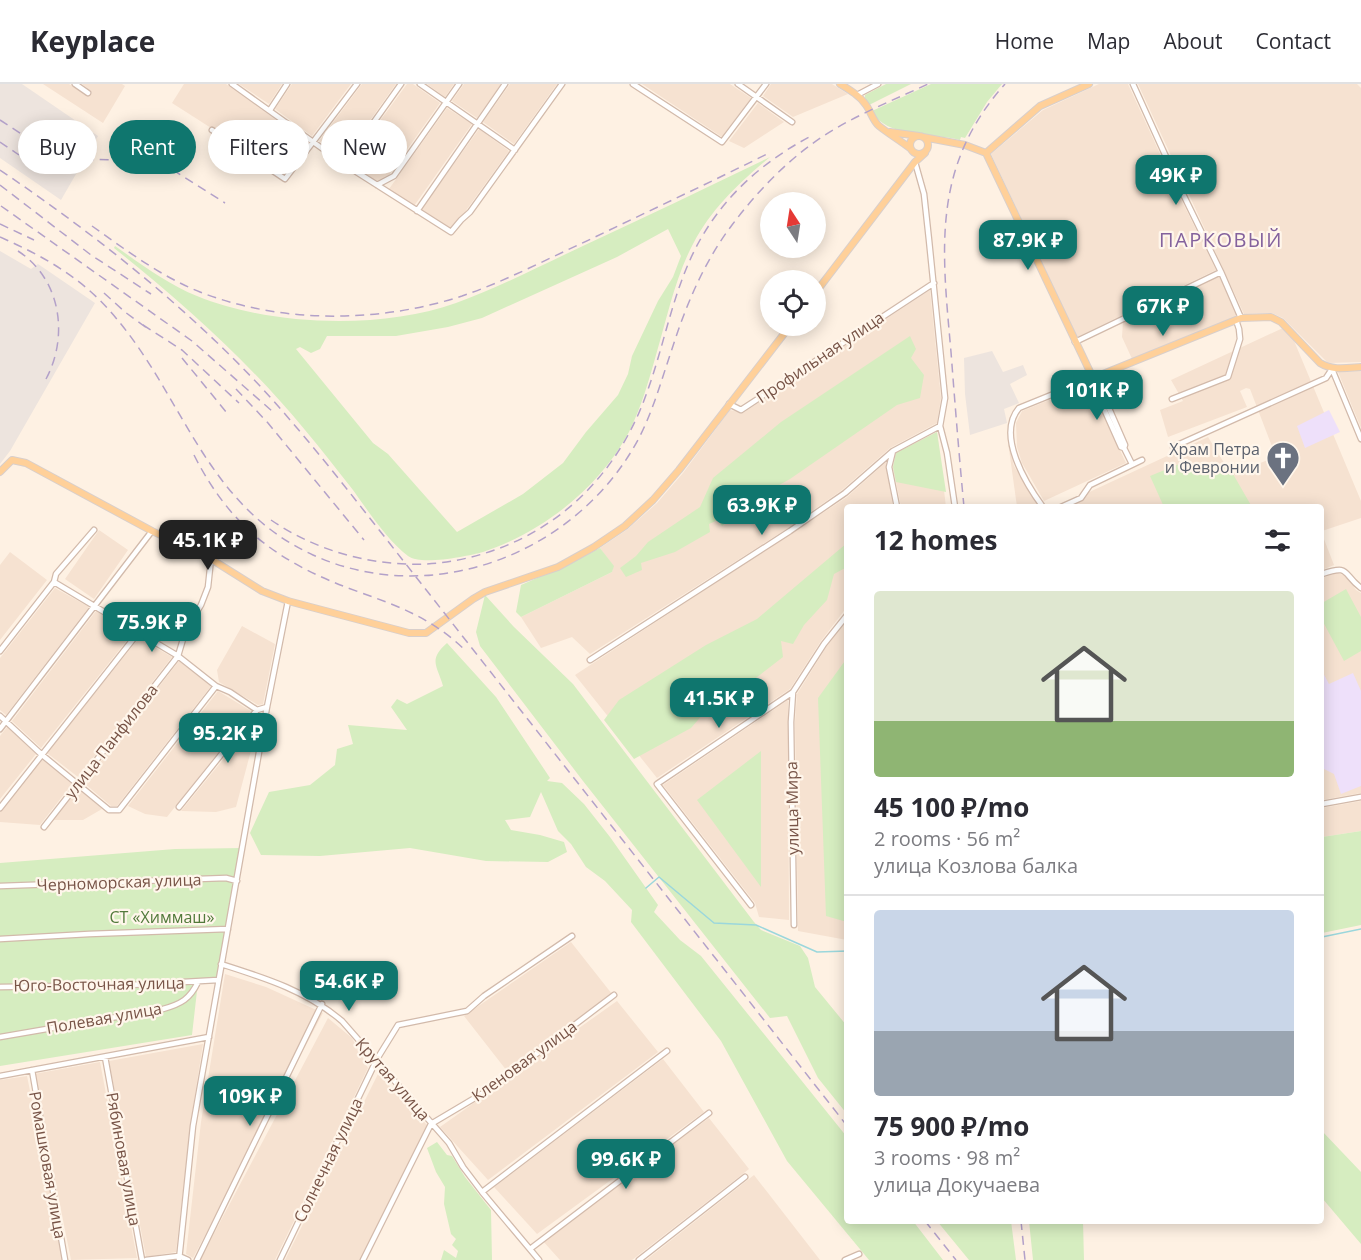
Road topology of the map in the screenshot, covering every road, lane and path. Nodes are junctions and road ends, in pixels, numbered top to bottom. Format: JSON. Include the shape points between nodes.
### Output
{"nodes":[{"id":1,"x":75,"y":84,"type":"edge"},
{"id":2,"x":233,"y":84,"type":"edge"},
{"id":3,"x":287,"y":84,"type":"edge"},
{"id":4,"x":357,"y":84,"type":"edge"},
{"id":5,"x":401,"y":84,"type":"edge"},
{"id":6,"x":420,"y":84,"type":"edge"},
{"id":7,"x":459,"y":84,"type":"edge"},
{"id":8,"x":505,"y":84,"type":"edge"},
{"id":9,"x":562,"y":84,"type":"edge"},
{"id":10,"x":633,"y":84,"type":"edge"},
{"id":11,"x":738,"y":84,"type":"edge"},
{"id":12,"x":766,"y":84,"type":"edge"},
{"id":13,"x":840,"y":84,"type":"edge"},
{"id":14,"x":878,"y":84,"type":"edge"},
{"id":15,"x":1089,"y":84,"type":"edge"},
{"id":16,"x":1133,"y":84,"type":"edge"},
{"id":17,"x":88,"y":93,"type":"dead end"},
{"id":18,"x":857,"y":95,"type":"junction"},
{"id":19,"x":757,"y":97,"type":"junction"},
{"id":20,"x":446,"y":102,"type":"junction"},
{"id":21,"x":270,"y":110,"type":"junction"},
{"id":22,"x":375,"y":120,"type":"edge"},
{"id":23,"x":792,"y":122,"type":"dead end"},
{"id":24,"x":478,"y":123,"type":"junction"},
{"id":25,"x":890,"y":132,"type":"junction"},
{"id":26,"x":922,"y":136,"type":"junction"},
{"id":27,"x":941,"y":141,"type":"junction"},
{"id":28,"x":315,"y":142,"type":"junction"},
{"id":29,"x":321,"y":147,"type":"edge"},
{"id":30,"x":309,"y":149,"type":"edge"},
{"id":31,"x":515,"y":150,"type":"junction"},
{"id":32,"x":912,"y":151,"type":"junction"},
{"id":33,"x":926,"y":152,"type":"junction"},
{"id":34,"x":986,"y":153,"type":"junction"},
{"id":35,"x":915,"y":162,"type":"junction"},
{"id":36,"x":278,"y":174,"type":"edge"},
{"id":37,"x":289,"y":174,"type":"edge"},
{"id":38,"x":360,"y":174,"type":"edge"},
{"id":39,"x":377,"y":185,"type":"junction"},
{"id":40,"x":417,"y":211,"type":"junction"},
{"id":41,"x":1221,"y":272,"type":"junction"},
{"id":42,"x":826,"y":279,"type":"edge"},
{"id":43,"x":934,"y":283,"type":"junction"},
{"id":44,"x":1238,"y":319,"type":"junction"},
{"id":45,"x":782,"y":336,"type":"edge"},
{"id":46,"x":1075,"y":342,"type":"junction"},
{"id":47,"x":1361,"y":367,"type":"edge"},
{"id":48,"x":1332,"y":369,"type":"junction"},
{"id":49,"x":1093,"y":378,"type":"junction"},
{"id":50,"x":1172,"y":399,"type":"dead end"},
{"id":51,"x":729,"y":404,"type":"junction"},
{"id":52,"x":940,"y":426,"type":"junction"},
{"id":53,"x":1361,"y":438,"type":"edge"},
{"id":54,"x":1173,"y":447,"type":"dead end"},
{"id":55,"x":893,"y":451,"type":"junction"},
{"id":56,"x":1142,"y":460,"type":"dead end"},
{"id":57,"x":1132,"y":464,"type":"junction"},
{"id":58,"x":0,"y":472,"type":"edge"},
{"id":59,"x":896,"y":504,"type":"edge"},
{"id":60,"x":954,"y":504,"type":"edge"},
{"id":61,"x":1041,"y":504,"type":"edge"},
{"id":62,"x":1068,"y":504,"type":"edge"},
{"id":63,"x":94,"y":530,"type":"dead end"},
{"id":64,"x":152,"y":531,"type":"junction"},
{"id":65,"x":211,"y":559,"type":"junction"},
{"id":66,"x":1324,"y":573,"type":"edge"},
{"id":67,"x":54,"y":582,"type":"junction"},
{"id":68,"x":1361,"y":588,"type":"edge"},
{"id":69,"x":288,"y":601,"type":"junction"},
{"id":70,"x":95,"y":606,"type":"junction"},
{"id":71,"x":844,"y":619,"type":"edge"},
{"id":72,"x":138,"y":633,"type":"junction"},
{"id":73,"x":0,"y":651,"type":"edge"},
{"id":74,"x":178,"y":656,"type":"junction"},
{"id":75,"x":590,"y":660,"type":"dead end"},
{"id":76,"x":216,"y":686,"type":"junction"},
{"id":77,"x":793,"y":692,"type":"junction"},
{"id":78,"x":267,"y":707,"type":"junction"},
{"id":79,"x":257,"y":710,"type":"junction"},
{"id":80,"x":0,"y":716,"type":"edge"},
{"id":81,"x":6,"y":721,"type":"junction"},
{"id":82,"x":0,"y":729,"type":"edge"},
{"id":83,"x":41,"y":754,"type":"junction"},
{"id":84,"x":78,"y":783,"type":"junction"},
{"id":85,"x":1361,"y":797,"type":"edge"},
{"id":86,"x":1324,"y":804,"type":"edge"},
{"id":87,"x":179,"y":807,"type":"dead end"},
{"id":88,"x":0,"y":808,"type":"edge"},
{"id":89,"x":44,"y":827,"type":"dead end"},
{"id":90,"x":237,"y":881,"type":"junction"},
{"id":91,"x":0,"y":886,"type":"edge"},
{"id":92,"x":751,"y":905,"type":"dead end"},
{"id":93,"x":794,"y":925,"type":"dead end"},
{"id":94,"x":228,"y":929,"type":"junction"},
{"id":95,"x":572,"y":936,"type":"dead end"},
{"id":96,"x":0,"y":939,"type":"edge"},
{"id":97,"x":221,"y":964,"type":"junction"},
{"id":98,"x":218,"y":980,"type":"junction"},
{"id":99,"x":198,"y":982,"type":"junction"},
{"id":100,"x":0,"y":987,"type":"edge"},
{"id":101,"x":615,"y":995,"type":"dead end"},
{"id":102,"x":322,"y":1004,"type":"junction"},
{"id":103,"x":0,"y":1037,"type":"edge"},
{"id":104,"x":209,"y":1037,"type":"junction"},
{"id":105,"x":667,"y":1051,"type":"dead end"},
{"id":106,"x":105,"y":1057,"type":"junction"},
{"id":107,"x":377,"y":1059,"type":"junction"},
{"id":108,"x":32,"y":1070,"type":"junction"},
{"id":109,"x":0,"y":1076,"type":"edge"},
{"id":110,"x":709,"y":1113,"type":"dead end"},
{"id":111,"x":431,"y":1124,"type":"junction"},
{"id":112,"x":745,"y":1177,"type":"dead end"},
{"id":113,"x":482,"y":1192,"type":"junction"},
{"id":114,"x":530,"y":1249,"type":"junction"},
{"id":115,"x":859,"y":1254,"type":"dead end"},
{"id":116,"x":179,"y":1258,"type":"edge"},
{"id":117,"x":65,"y":1260,"type":"edge"},
{"id":118,"x":144,"y":1260,"type":"edge"},
{"id":119,"x":188,"y":1260,"type":"edge"},
{"id":120,"x":197,"y":1260,"type":"edge"},
{"id":121,"x":280,"y":1260,"type":"edge"},
{"id":122,"x":363,"y":1260,"type":"edge"},
{"id":123,"x":539,"y":1260,"type":"edge"},
{"id":124,"x":639,"y":1260,"type":"edge"},
{"id":125,"x":845,"y":1260,"type":"edge"}],
"edges":[{"from":1,"to":17,"type":"street"},
{"from":2,"to":21,"type":"street"},
{"from":3,"to":21,"type":"street"},
{"from":4,"to":28,"type":"street"},
{"from":5,"to":22,"type":"street"},
{"from":6,"to":20,"type":"street"},
{"from":7,"to":20,"type":"street"},
{"from":8,"to":24,"type":"street"},
{"from":9,"to":31,"type":"street"},
{"from":10,"to":19,"type":"street","via":[[723,142]]},
{"from":11,"to":19,"type":"street"},
{"from":12,"to":19,"type":"street"},
{"from":13,"to":18,"type":"main road"},
{"from":14,"to":18,"type":"street"},
{"from":15,"to":34,"type":"main road","via":[[1040,106]]},
{"from":16,"to":41,"type":"street"},
{"from":18,"to":25,"type":"main road","via":[[874,121]]},
{"from":19,"to":23,"type":"street"},
{"from":20,"to":24,"type":"street"},
{"from":20,"to":39,"type":"street","via":[[394,176]]},
{"from":21,"to":28,"type":"street"},
{"from":24,"to":31,"type":"street"},
{"from":24,"to":40,"type":"street"},
{"from":25,"to":26,"type":"main road"},
{"from":25,"to":32,"type":"main road"},
{"from":26,"to":27,"type":"main road"},
{"from":26,"to":32,"type":"main road","via":[[912,140]]},
{"from":26,"to":33,"type":"main road","via":[[928,142]]},
{"from":27,"to":33,"type":"main road"},
{"from":27,"to":34,"type":"main road"},
{"from":28,"to":29,"type":"street"},
{"from":28,"to":30,"type":"street"},
{"from":31,"to":40,"type":"street","via":[[471,212],[451,232]]},
{"from":32,"to":33,"type":"main road","via":[[919,155]]},
{"from":32,"to":35,"type":"main road"},
{"from":33,"to":35,"type":"main road"},
{"from":34,"to":46,"type":"main road"},
{"from":35,"to":42,"type":"main road"},
{"from":35,"to":43,"type":"street","via":[[924,194]]},
{"from":36,"to":37,"type":"street","via":[[285,179]]},
{"from":38,"to":39,"type":"street"},
{"from":39,"to":40,"type":"street"},
{"from":41,"to":44,"type":"street"},
{"from":41,"to":46,"type":"street"},
{"from":43,"to":51,"type":"street","name":"Профильная улица","via":[[741,410]]},
{"from":43,"to":52,"type":"street","via":[[945,398]]},
{"from":44,"to":48,"type":"main road","via":[[1271,317],[1281,322],[1320,363]]},
{"from":44,"to":49,"type":"main road"},
{"from":44,"to":50,"type":"street","via":[[1240,339],[1228,377]]},
{"from":45,"to":51,"type":"main road"},
{"from":46,"to":49,"type":"main road"},
{"from":47,"to":48,"type":"main road"},
{"from":48,"to":53,"type":"street"},
{"from":48,"to":54,"type":"street","via":[[1326,378]]},
{"from":49,"to":57,"type":"street"},
{"from":49,"to":61,"type":"street","via":[[1016,411],[1012,448]]},
{"from":51,"to":69,"type":"main road","via":[[680,470],[625,526],[558,567],[485,592],[426,633],[416,635]]},
{"from":52,"to":55,"type":"street"},
{"from":52,"to":60,"type":"street"},
{"from":55,"to":59,"type":"street","via":[[889,467]]},
{"from":55,"to":75,"type":"street","via":[[799,525]]},
{"from":56,"to":57,"type":"street"},
{"from":57,"to":62,"type":"street","via":[[1090,485],[1081,498]]},
{"from":58,"to":64,"type":"main road","via":[[12,460],[26,463]]},
{"from":63,"to":67,"type":"street","via":[[56,574]]},
{"from":64,"to":65,"type":"main road"},
{"from":64,"to":70,"type":"street"},
{"from":65,"to":69,"type":"main road","via":[[253,586]]},
{"from":65,"to":74,"type":"street","via":[[208,587],[186,629]]},
{"from":66,"to":68,"type":"street","via":[[1343,570]]},
{"from":67,"to":70,"type":"street"},
{"from":67,"to":73,"type":"street"},
{"from":69,"to":78,"type":"street"},
{"from":70,"to":72,"type":"street"},
{"from":70,"to":81,"type":"street"},
{"from":71,"to":77,"type":"street"},
{"from":72,"to":74,"type":"street"},
{"from":72,"to":83,"type":"street"},
{"from":74,"to":76,"type":"street"},
{"from":74,"to":84,"type":"street","name":"улица Панфилова"},
{"from":76,"to":79,"type":"street"},
{"from":76,"to":84,"type":"street","via":[[119,810],[109,810]]},
{"from":77,"to":92,"type":"street","via":[[657,784]]},
{"from":77,"to":93,"type":"street","name":"улица Мира"},
{"from":78,"to":79,"type":"street"},
{"from":78,"to":90,"type":"street"},
{"from":79,"to":87,"type":"street"},
{"from":80,"to":81,"type":"street"},
{"from":81,"to":82,"type":"street"},
{"from":81,"to":83,"type":"street"},
{"from":83,"to":84,"type":"street"},
{"from":83,"to":88,"type":"street"},
{"from":84,"to":89,"type":"street","name":"улица Панфилова"},
{"from":85,"to":86,"type":"street"},
{"from":90,"to":91,"type":"street","name":"Черноморская улица","via":[[225,878]]},
{"from":90,"to":94,"type":"street"},
{"from":94,"to":96,"type":"street"},
{"from":94,"to":97,"type":"street"},
{"from":95,"to":107,"type":"street","name":"Солнечная улица","via":[[467,1011],[398,1025]]},
{"from":97,"to":98,"type":"street"},
{"from":97,"to":102,"type":"street","name":"Крутая улица"},
{"from":98,"to":99,"type":"street","name":"Юго-Восточная улица"},
{"from":98,"to":104,"type":"street"},
{"from":99,"to":100,"type":"street","name":"Юго-Восточная улица"},
{"from":99,"to":103,"type":"street","name":"Полевая улица","via":[[180,1004],[163,1009]]},
{"from":101,"to":111,"type":"street","name":"Кленовая улица","via":[[490,1089]]},
{"from":102,"to":107,"type":"street","name":"Крутая улица"},
{"from":102,"to":120,"type":"street"},
{"from":104,"to":106,"type":"street"},
{"from":104,"to":116,"type":"street","via":[[193,1126]]},
{"from":105,"to":113,"type":"street"},
{"from":106,"to":108,"type":"street"},
{"from":106,"to":118,"type":"street","name":"Рябиновая улица"},
{"from":107,"to":111,"type":"street","name":"Крутая улица"},
{"from":107,"to":121,"type":"street","name":"Солнечная улица"},
{"from":108,"to":109,"type":"street"},
{"from":108,"to":117,"type":"street","name":"Ромашковая улица"},
{"from":110,"to":114,"type":"street"},
{"from":111,"to":113,"type":"street"},
{"from":111,"to":122,"type":"street","name":"Крутая улица"},
{"from":112,"to":124,"type":"street"},
{"from":113,"to":114,"type":"street"},
{"from":114,"to":123,"type":"street"},
{"from":115,"to":125,"type":"street"},
{"from":116,"to":118,"type":"street"},
{"from":116,"to":119,"type":"street"}]}
